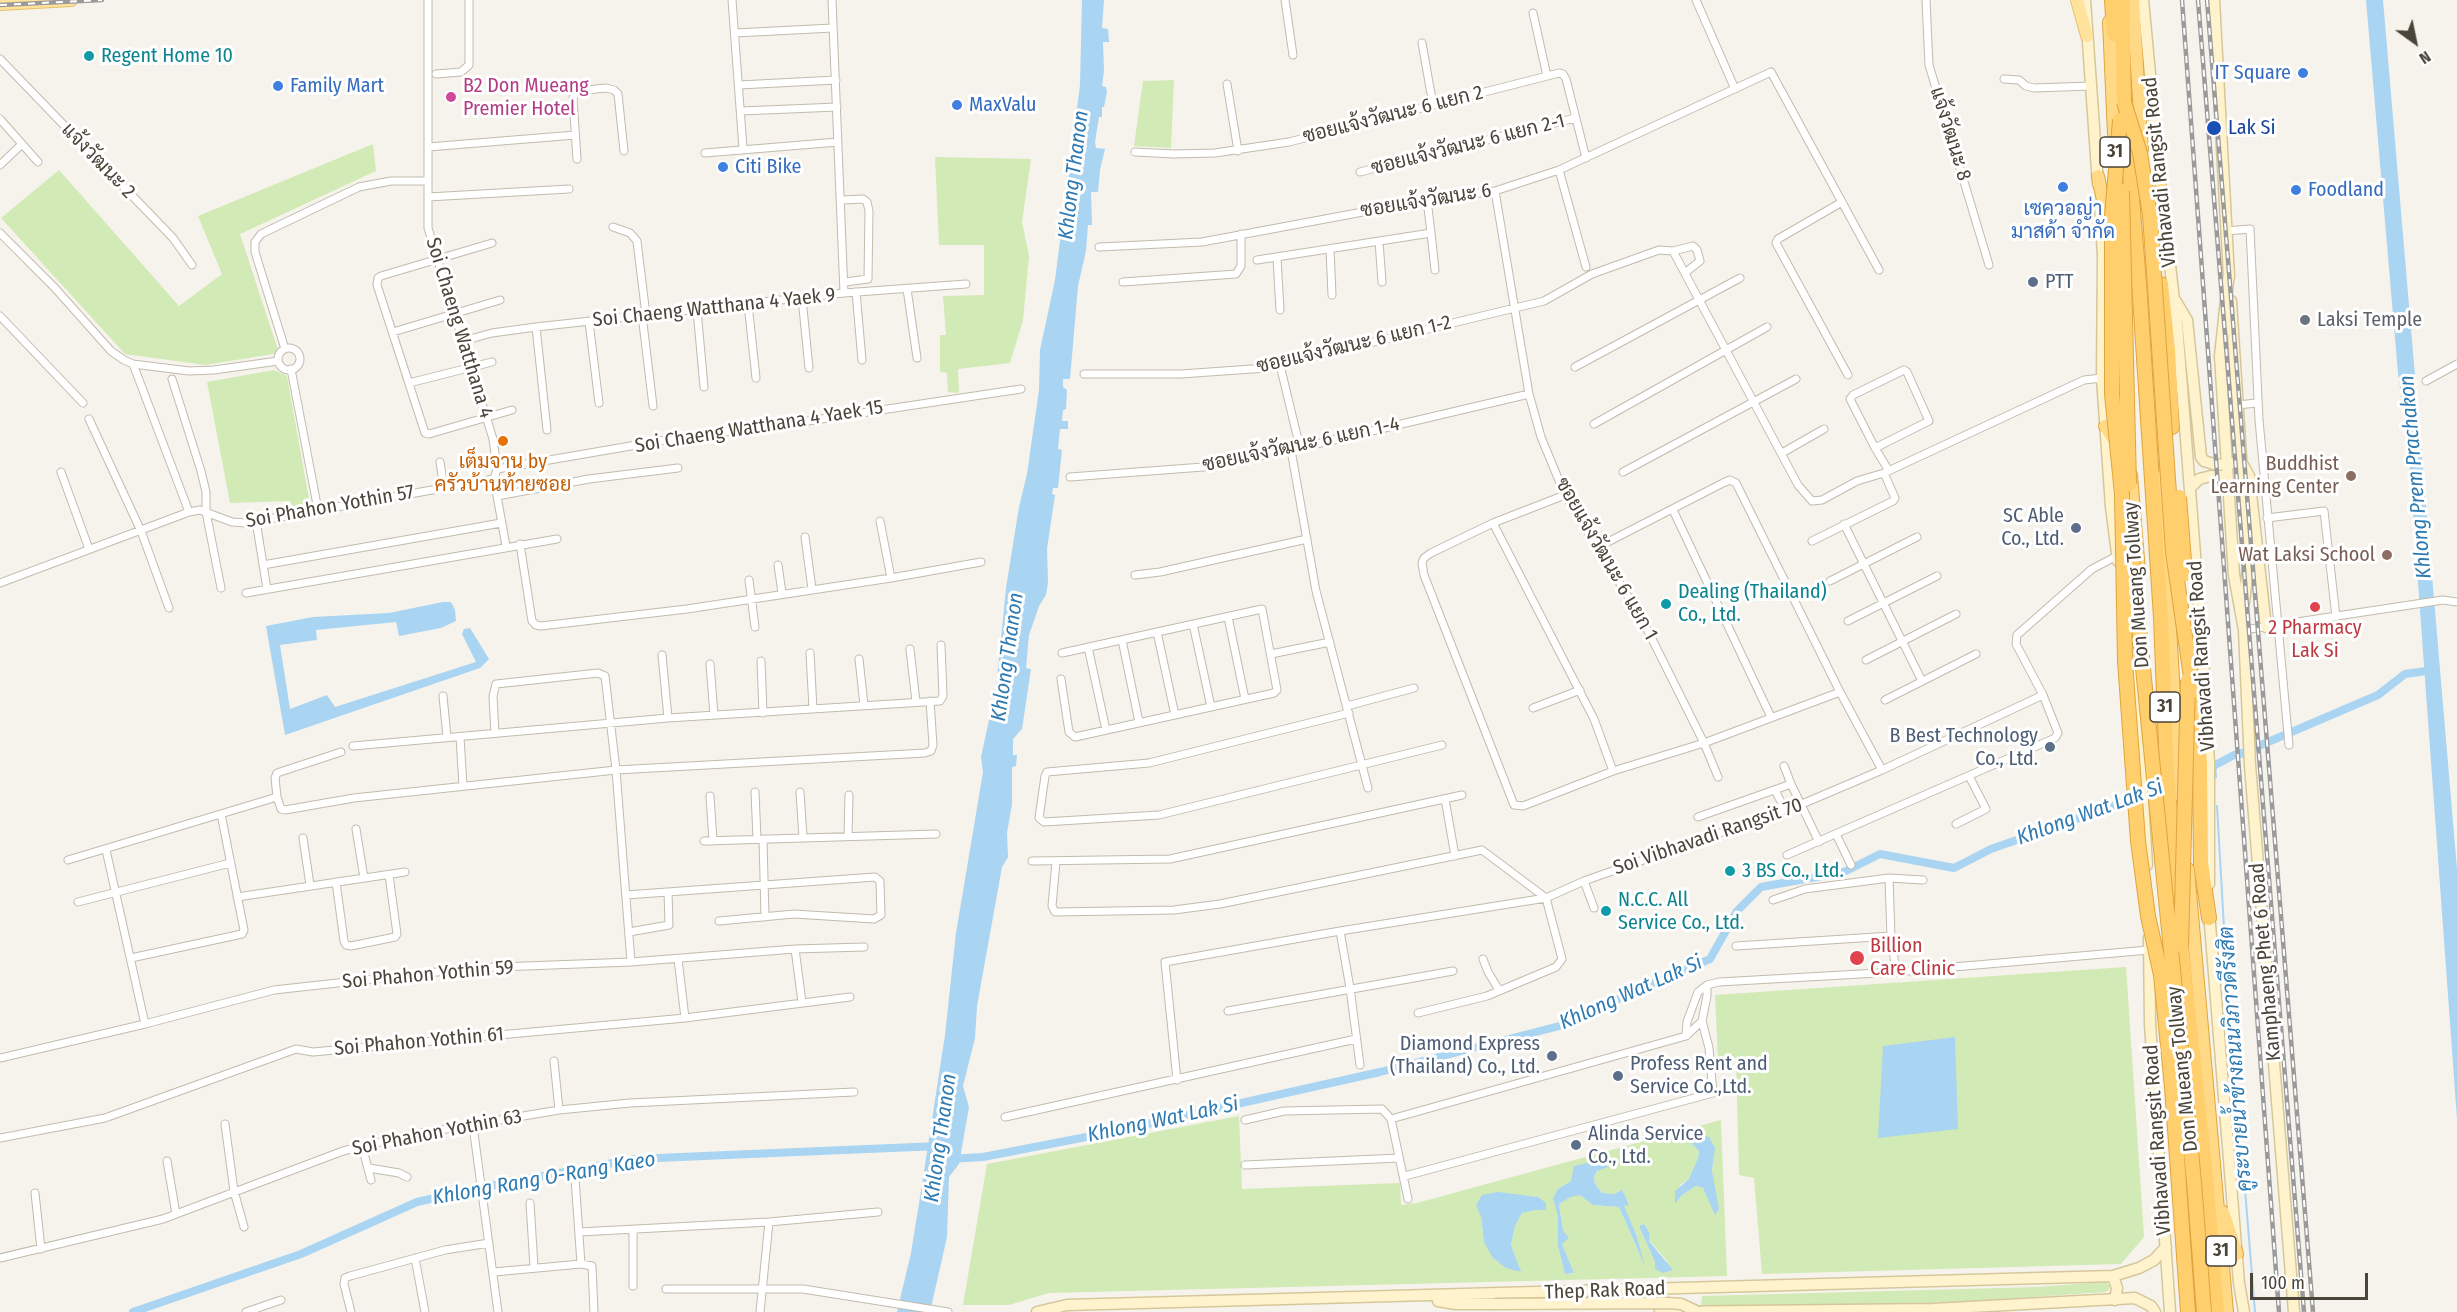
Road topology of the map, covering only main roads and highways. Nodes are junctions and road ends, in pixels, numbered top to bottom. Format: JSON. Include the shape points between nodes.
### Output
{"nodes":[{"id":1,"x":71,"y":0,"type":"edge"},
{"id":2,"x":2077,"y":0,"type":"edge"},
{"id":3,"x":2085,"y":0,"type":"edge"},
{"id":4,"x":2107,"y":0,"type":"edge"},
{"id":5,"x":2112,"y":0,"type":"edge"},
{"id":6,"x":2122,"y":0,"type":"edge"},
{"id":7,"x":2133,"y":0,"type":"edge"},
{"id":8,"x":2143,"y":0,"type":"edge"},
{"id":9,"x":2214,"y":0,"type":"edge"},
{"id":10,"x":0,"y":4,"type":"edge"},
{"id":11,"x":2087,"y":36,"type":"junction"},
{"id":12,"x":2124,"y":102,"type":"junction"},
{"id":13,"x":2120,"y":120,"type":"junction"},
{"id":14,"x":2098,"y":176,"type":"junction"},
{"id":15,"x":2161,"y":189,"type":"junction"},
{"id":16,"x":2157,"y":228,"type":"junction"},
{"id":17,"x":2229,"y":272,"type":"junction"},
{"id":18,"x":2150,"y":279,"type":"junction"},
{"id":19,"x":2173,"y":297,"type":"junction"},
{"id":20,"x":2123,"y":305,"type":"junction"},
{"id":21,"x":2105,"y":426,"type":"junction"},
{"id":22,"x":2241,"y":462,"type":"junction"},
{"id":23,"x":2130,"y":466,"type":"junction"},
{"id":24,"x":2226,"y":474,"type":"junction"},
{"id":25,"x":2242,"y":475,"type":"junction"},
{"id":26,"x":2190,"y":488,"type":"junction"},
{"id":27,"x":2242,"y":612,"type":"junction"},
{"id":28,"x":2271,"y":626,"type":"road end"},
{"id":29,"x":2205,"y":771,"type":"junction"},
{"id":30,"x":2209,"y":918,"type":"joint"},
{"id":31,"x":2181,"y":945,"type":"junction"},
{"id":32,"x":2216,"y":1191,"type":"junction"},
{"id":33,"x":2164,"y":1223,"type":"junction"},
{"id":34,"x":2166,"y":1248,"type":"junction"},
{"id":35,"x":2237,"y":1254,"type":"junction"},
{"id":36,"x":2113,"y":1276,"type":"junction"},
{"id":37,"x":1417,"y":1297,"type":"junction"},
{"id":38,"x":2115,"y":1300,"type":"junction"},
{"id":39,"x":1037,"y":1312,"type":"edge"},
{"id":40,"x":1660,"y":1312,"type":"edge"},
{"id":41,"x":1698,"y":1312,"type":"edge"},
{"id":42,"x":2155,"y":1312,"type":"edge"},
{"id":43,"x":2170,"y":1312,"type":"edge"},
{"id":44,"x":2177,"y":1312,"type":"edge"},
{"id":45,"x":2188,"y":1312,"type":"edge"},
{"id":46,"x":2202,"y":1312,"type":"edge"},
{"id":47,"x":2217,"y":1312,"type":"edge"},
{"id":48,"x":2227,"y":1312,"type":"edge"},
{"id":49,"x":2242,"y":1312,"type":"edge"},
{"id":50,"x":2294,"y":1312,"type":"edge"}],
"edges":[{"from":1,"to":10,"type":"main road"},
{"from":2,"to":11,"type":"main road"},
{"from":3,"to":11,"type":"main road","name":"Vibhavadi Rangsit Road","number":"31"},
{"from":4,"to":20,"type":"highway","name":"Vibhavadi Rangsit Road","number":"31"},
{"from":5,"to":13,"type":"highway","name":"Don Mueang Tollway","number":"31"},
{"from":6,"to":12,"type":"highway","name":"Don Mueang Tollway","number":"31"},
{"from":7,"to":18,"type":"highway","name":"Vibhavadi Rangsit Road","number":"31"},
{"from":8,"to":15,"type":"main road","name":"Vibhavadi Rangsit Road","number":"31"},
{"from":9,"to":17,"type":"main road","name":"Kamphaeng Phet 6 Road"},
{"from":11,"to":14,"type":"main road","name":"Vibhavadi Rangsit Road","number":"31"},
{"from":12,"to":29,"type":"highway","bridge":true,"via":[[2140,153],[2150,215],[2173,552]]},
{"from":12,"to":31,"type":"highway","name":"Don Mueang Tollway","number":"31","bridge":true},
{"from":13,"to":45,"type":"highway","bridge":true,"via":[[2112,217],[2112,394],[2122,494],[2125,661],[2138,841],[2161,975],[2172,1087]]},
{"from":13,"to":46,"type":"highway","name":"Don Mueang Tollway","number":"31","bridge":true,"via":[[2131,552],[2194,1182]]},
{"from":14,"to":20,"type":"highway"},
{"from":14,"to":21,"type":"main road","name":"Vibhavadi Rangsit Road","number":"31"},
{"from":15,"to":16,"type":"highway"},
{"from":15,"to":19,"type":"main road","name":"Vibhavadi Rangsit Road","number":"31"},
{"from":16,"to":18,"type":"highway"},
{"from":16,"to":31,"type":"highway","bridge":true,"via":[[2186,595],[2188,683]]},
{"from":17,"to":22,"type":"main road","name":"Kamphaeng Phet 6 Road"},
{"from":17,"to":24,"type":"main road","name":"Kamphaeng Phet 6 Road","via":[[2220,356]]},
{"from":18,"to":32,"type":"highway","name":"Vibhavadi Rangsit Road","number":"31","via":[[2178,779]]},
{"from":19,"to":24,"type":"main road","via":[[2187,320],[2200,457]]},
{"from":19,"to":26,"type":"main road","name":"Vibhavadi Rangsit Road","number":"31"},
{"from":20,"to":23,"type":"highway","name":"Vibhavadi Rangsit Road","number":"31"},
{"from":21,"to":23,"type":"highway"},
{"from":21,"to":33,"type":"main road","name":"Vibhavadi Rangsit Road","number":"31","via":[[2117,556],[2135,671],[2150,1024]]},
{"from":22,"to":24,"type":"main road"},
{"from":22,"to":25,"type":"main road","name":"Kamphaeng Phet 6 Road"},
{"from":22,"to":28,"type":"main road","via":[[2250,476]]},
{"from":23,"to":46,"type":"highway","name":"Vibhavadi Rangsit Road","number":"31"},
{"from":24,"to":25,"type":"main road"},
{"from":24,"to":26,"type":"main road","via":[[2203,477]]},
{"from":24,"to":27,"type":"main road","name":"Kamphaeng Phet 6 Road","via":[[2234,574]]},
{"from":25,"to":27,"type":"main road","name":"Kamphaeng Phet 6 Road","via":[[2247,567]]},
{"from":26,"to":29,"type":"main road","name":"Vibhavadi Rangsit Road","number":"31"},
{"from":27,"to":50,"type":"main road","name":"Kamphaeng Phet 6 Road","via":[[2250,765]]},
{"from":29,"to":30,"type":"highway","via":[[2201,864]]},
{"from":30,"to":35,"type":"main road","number":"31"},
{"from":31,"to":47,"type":"highway","name":"Don Mueang Tollway","number":"31"},
{"from":32,"to":35,"type":"highway"},
{"from":32,"to":48,"type":"highway","name":"Vibhavadi Rangsit Road","number":"31"},
{"from":33,"to":34,"type":"main road","name":"Vibhavadi Rangsit Road","number":"31"},
{"from":33,"to":44,"type":"main road"},
{"from":34,"to":36,"type":"main road","name":"Thep Rak Road","via":[[2139,1268]]},
{"from":34,"to":43,"type":"main road","name":"Vibhavadi Rangsit Road","number":"31"},
{"from":35,"to":49,"type":"main road","number":"31"},
{"from":36,"to":37,"type":"main road","name":"Thep Rak Road"},
{"from":36,"to":38,"type":"main road"},
{"from":37,"to":39,"type":"main road","name":"Thep Rak Road","via":[[1067,1305]]},
{"from":37,"to":41,"type":"main road","bridge":true,"via":[[1456,1304],[1668,1303]]},
{"from":38,"to":40,"type":"main road","name":"Thep Rak Road","via":[[1933,1309]]},
{"from":38,"to":42,"type":"main road","name":"Thep Rak Road","via":[[2136,1298]]}]}
